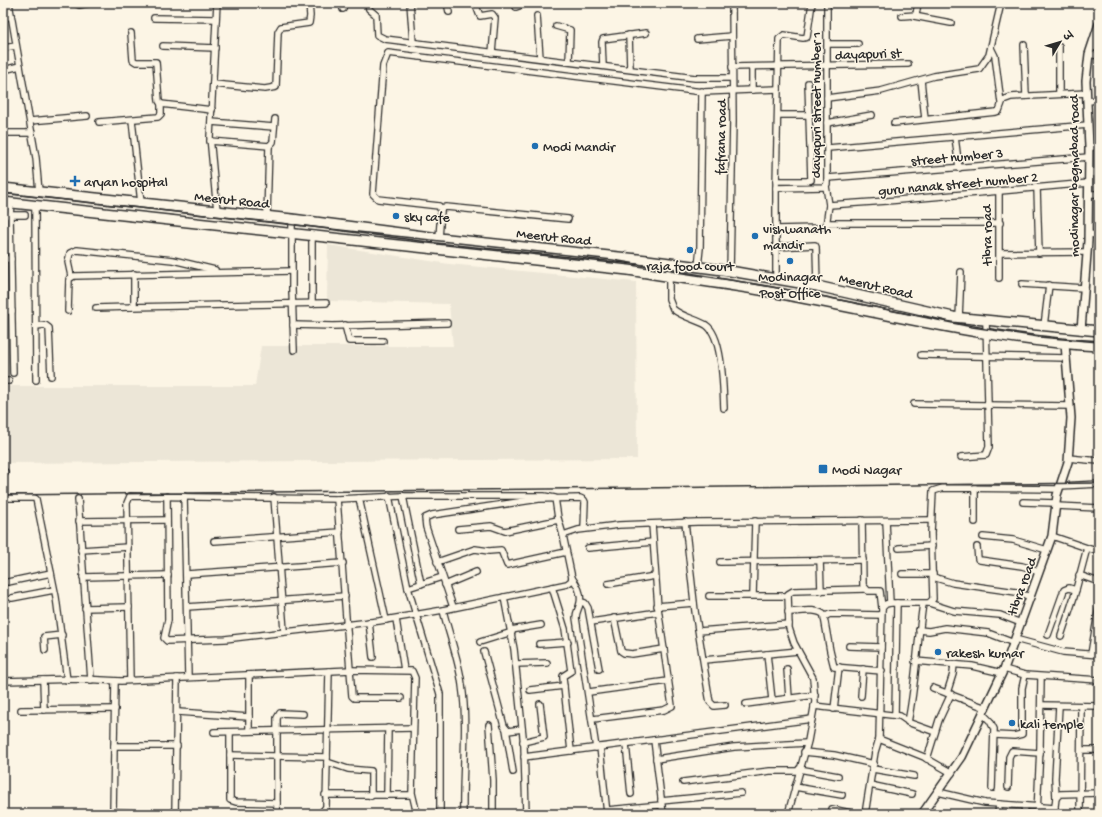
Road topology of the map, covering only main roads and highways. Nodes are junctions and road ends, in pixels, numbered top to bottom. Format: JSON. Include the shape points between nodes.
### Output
{"nodes":[{"id":1,"x":3,"y":188,"type":"edge"},
{"id":2,"x":7,"y":203,"type":"edge"},
{"id":3,"x":636,"y":259,"type":"junction"},
{"id":4,"x":635,"y":272,"type":"junction"},
{"id":5,"x":1099,"y":331,"type":"edge"},
{"id":6,"x":1099,"y":346,"type":"edge"}],
"edges":[{"from":1,"to":3,"type":"highway","name":"Meerut Road"},
{"from":2,"to":4,"type":"highway","name":"Meerut Road"},
{"from":3,"to":4,"type":"highway"},
{"from":3,"to":5,"type":"highway","name":"Meerut Road","via":[[817,286],[959,318]]},
{"from":4,"to":6,"type":"highway","name":"Meerut Road","via":[[752,288],[986,333]]}]}
